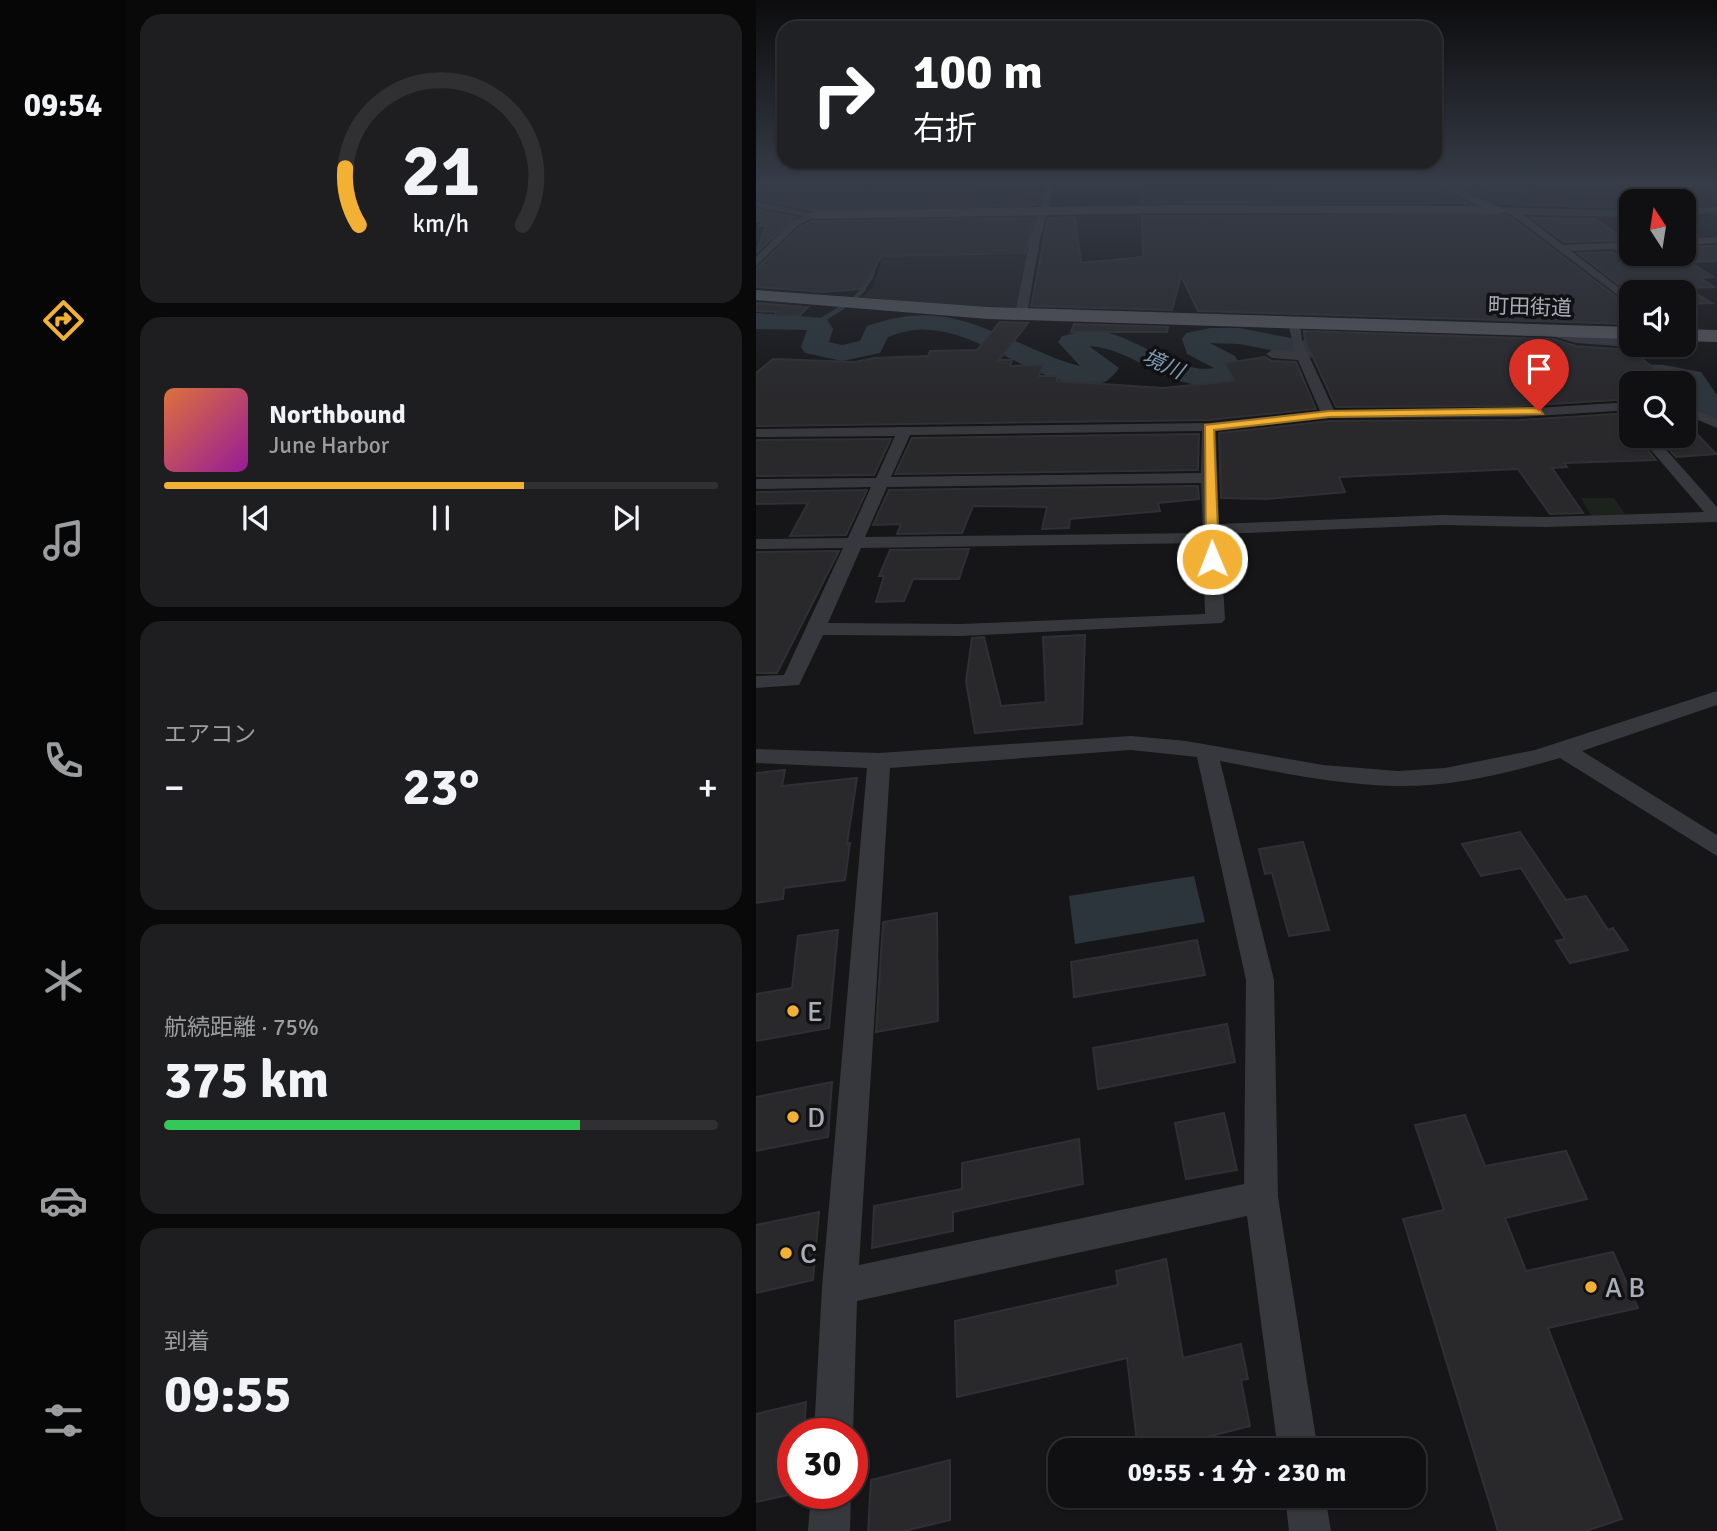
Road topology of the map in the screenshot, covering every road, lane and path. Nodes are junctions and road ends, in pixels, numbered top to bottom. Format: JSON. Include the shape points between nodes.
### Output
{"nodes":[{"id":1,"x":1032,"y":256,"type":"edge"},
{"id":2,"x":1572,"y":256,"type":"edge"},
{"id":3,"x":1619,"y":293,"type":"edge"},
{"id":4,"x":756,"y":295,"type":"edge"},
{"id":5,"x":1021,"y":314,"type":"junction"},
{"id":6,"x":1548,"y":331,"type":"junction"},
{"id":7,"x":1619,"y":333,"type":"edge"},
{"id":8,"x":1717,"y":336,"type":"edge"},
{"id":9,"x":1696,"y":337,"type":"edge"},
{"id":10,"x":1619,"y":342,"type":"edge"},
{"id":11,"x":1298,"y":343,"type":"junction"},
{"id":12,"x":1272,"y":354,"type":"dead end"},
{"id":13,"x":1619,"y":406,"type":"edge"},
{"id":14,"x":1329,"y":414,"type":"junction"},
{"id":15,"x":1696,"y":414,"type":"edge"},
{"id":16,"x":1717,"y":424,"type":"edge"},
{"id":17,"x":1209,"y":427,"type":"junction"},
{"id":18,"x":904,"y":432,"type":"junction"},
{"id":19,"x":756,"y":433,"type":"edge"},
{"id":20,"x":1657,"y":448,"type":"edge"},
{"id":21,"x":1209,"y":478,"type":"junction"},
{"id":22,"x":882,"y":483,"type":"junction"},
{"id":23,"x":756,"y":484,"type":"edge"},
{"id":24,"x":1212,"y":533,"type":"junction"},
{"id":25,"x":856,"y":543,"type":"junction"},
{"id":26,"x":756,"y":544,"type":"edge"},
{"id":27,"x":818,"y":629,"type":"junction"},
{"id":28,"x":756,"y":682,"type":"edge"},
{"id":29,"x":1717,"y":698,"type":"edge"},
{"id":30,"x":1563,"y":749,"type":"junction"},
{"id":31,"x":1207,"y":752,"type":"junction"},
{"id":32,"x":756,"y":756,"type":"edge"},
{"id":33,"x":879,"y":761,"type":"junction"},
{"id":34,"x":1717,"y":847,"type":"edge"},
{"id":35,"x":1261,"y":1197,"type":"junction"},
{"id":36,"x":840,"y":1287,"type":"junction"},
{"id":37,"x":834,"y":1418,"type":"edge"},
{"id":38,"x":1296,"y":1438,"type":"edge"},
{"id":39,"x":1307,"y":1508,"type":"edge"},
{"id":40,"x":830,"y":1509,"type":"edge"},
{"id":41,"x":829,"y":1531,"type":"edge"},
{"id":42,"x":1310,"y":1531,"type":"edge"}],
"edges":[{"from":1,"to":5,"type":"street"},
{"from":2,"to":3,"type":"street"},
{"from":4,"to":5,"type":"main road","name":"町田街道"},
{"from":5,"to":11,"type":"main road","name":"町田街道"},
{"from":6,"to":7,"type":"main road","name":"町田街道"},
{"from":6,"to":10,"type":"street","via":[[1576,339]]},
{"from":6,"to":11,"type":"main road","name":"町田街道"},
{"from":8,"to":9,"type":"main road"},
{"from":11,"to":12,"type":"street"},
{"from":11,"to":14,"type":"street"},
{"from":13,"to":14,"type":"street"},
{"from":14,"to":17,"type":"street"},
{"from":15,"to":16,"type":"street"},
{"from":17,"to":18,"type":"street"},
{"from":17,"to":21,"type":"street"},
{"from":18,"to":19,"type":"street"},
{"from":18,"to":22,"type":"street"},
{"from":20,"to":24,"type":"street","via":[[1717,517],[1442,520]]},
{"from":21,"to":22,"type":"street"},
{"from":21,"to":24,"type":"street"},
{"from":22,"to":23,"type":"street"},
{"from":22,"to":25,"type":"street"},
{"from":24,"to":25,"type":"street"},
{"from":24,"to":27,"type":"street","via":[[1215,619],[961,630]]},
{"from":25,"to":26,"type":"street"},
{"from":25,"to":27,"type":"street"},
{"from":27,"to":28,"type":"street","via":[[792,681]]},
{"from":29,"to":30,"type":"street"},
{"from":30,"to":31,"type":"street","via":[[1496,769],[1414,778],[1352,776]]},
{"from":30,"to":34,"type":"street"},
{"from":31,"to":33,"type":"street","via":[[1131,743]]},
{"from":31,"to":35,"type":"street","via":[[1261,988]]},
{"from":32,"to":33,"type":"street"},
{"from":33,"to":36,"type":"street"},
{"from":35,"to":36,"type":"street"},
{"from":35,"to":38,"type":"street"},
{"from":36,"to":37,"type":"street"},
{"from":39,"to":42,"type":"street"},
{"from":40,"to":41,"type":"street"}]}
